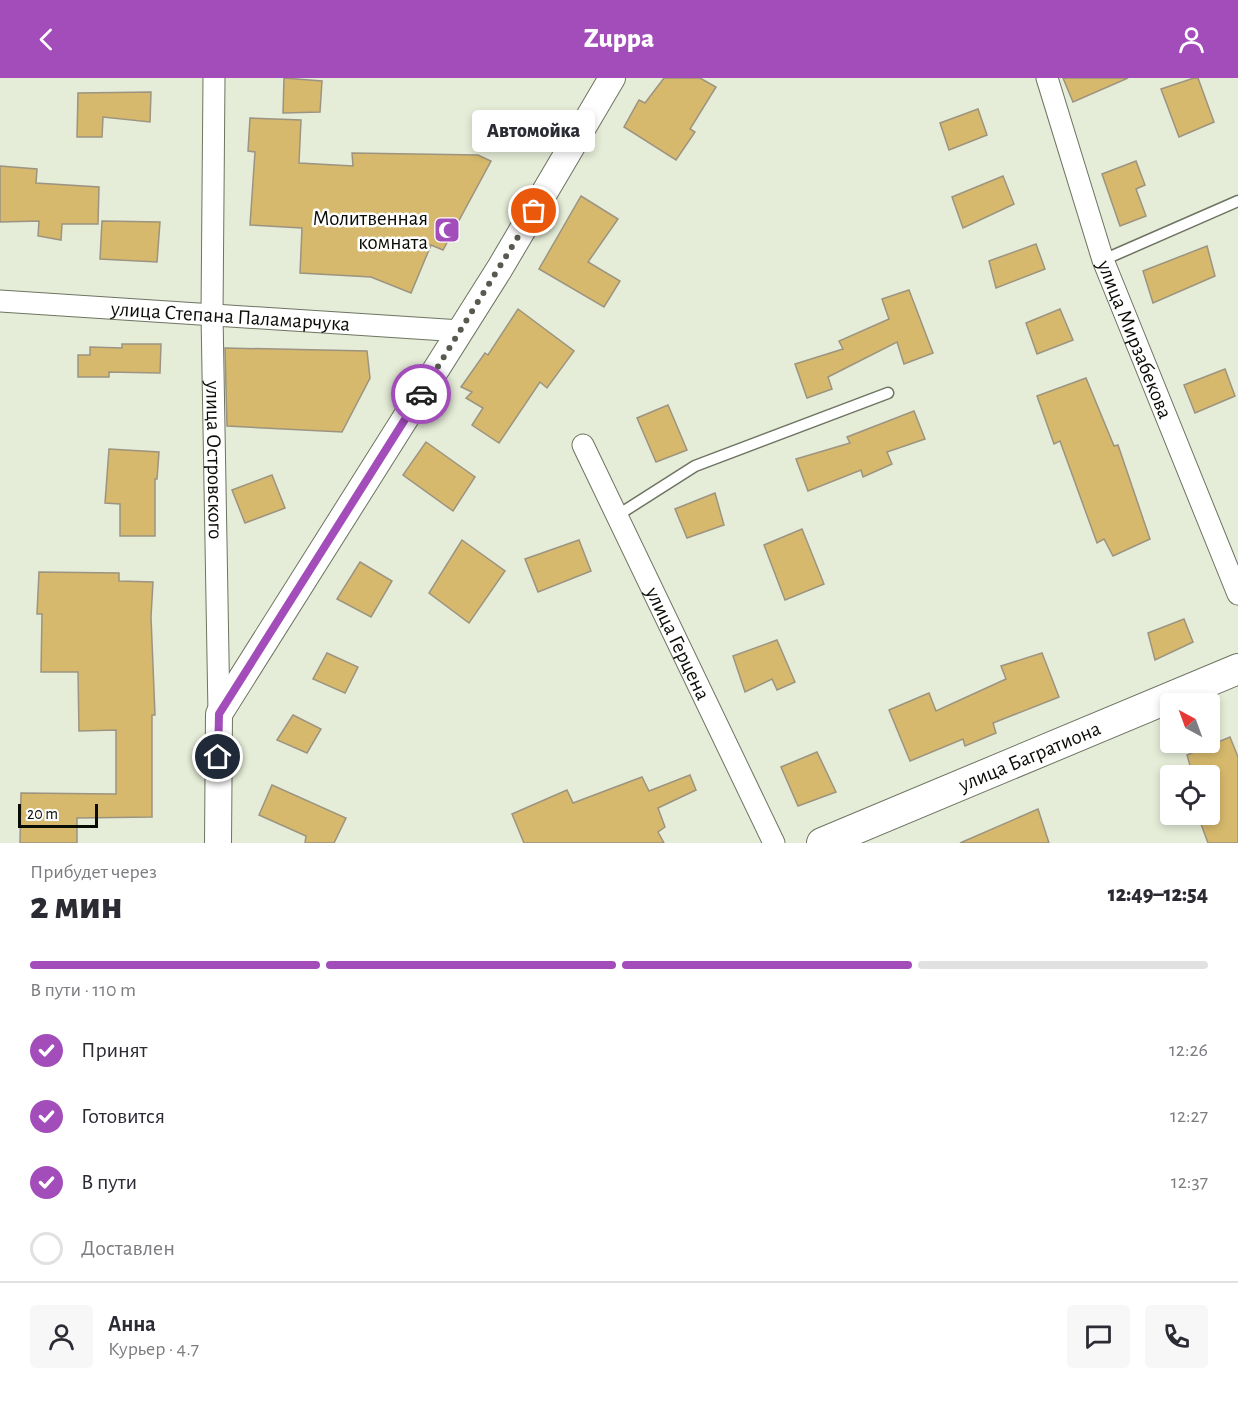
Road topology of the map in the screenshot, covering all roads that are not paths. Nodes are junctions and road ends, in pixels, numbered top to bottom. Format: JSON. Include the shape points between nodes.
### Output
{"nodes":[{"id":1,"x":214,"y":78,"type":"edge"},
{"id":2,"x":612,"y":78,"type":"edge"},
{"id":3,"x":1047,"y":78,"type":"edge"},
{"id":4,"x":1238,"y":201,"type":"edge"},
{"id":5,"x":1103,"y":260,"type":"junction"},
{"id":6,"x":0,"y":301,"type":"edge"},
{"id":7,"x":212,"y":314,"type":"junction"},
{"id":8,"x":461,"y":331,"type":"junction"},
{"id":9,"x":888,"y":393,"type":"dead end"},
{"id":10,"x":583,"y":445,"type":"dead end"},
{"id":11,"x":618,"y":515,"type":"junction"},
{"id":12,"x":1238,"y":594,"type":"edge"},
{"id":13,"x":1238,"y":669,"type":"edge"},
{"id":14,"x":219,"y":714,"type":"junction"},
{"id":15,"x":218,"y":843,"type":"edge"},
{"id":16,"x":774,"y":843,"type":"edge"},
{"id":17,"x":822,"y":843,"type":"edge"}],
"edges":[{"from":1,"to":7,"type":"street","name":"улица Островского"},
{"from":2,"to":8,"type":"street"},
{"from":3,"to":5,"type":"street","name":"улица Мирзабекова"},
{"from":4,"to":5,"type":"lane"},
{"from":5,"to":12,"type":"street","name":"улица Мирзабекова"},
{"from":6,"to":7,"type":"street","name":"улица Степана Паламарчука"},
{"from":7,"to":8,"type":"street","name":"улица Степана Паламарчука"},
{"from":7,"to":14,"type":"street","name":"улица Островского"},
{"from":8,"to":14,"type":"street"},
{"from":9,"to":11,"type":"lane","via":[[694,466]]},
{"from":10,"to":11,"type":"street","name":"улица Герцена"},
{"from":11,"to":16,"type":"street","name":"улица Герцена"},
{"from":13,"to":17,"type":"main road","name":"улица Багратиона"},
{"from":14,"to":15,"type":"street","name":"улица Островского"}]}
